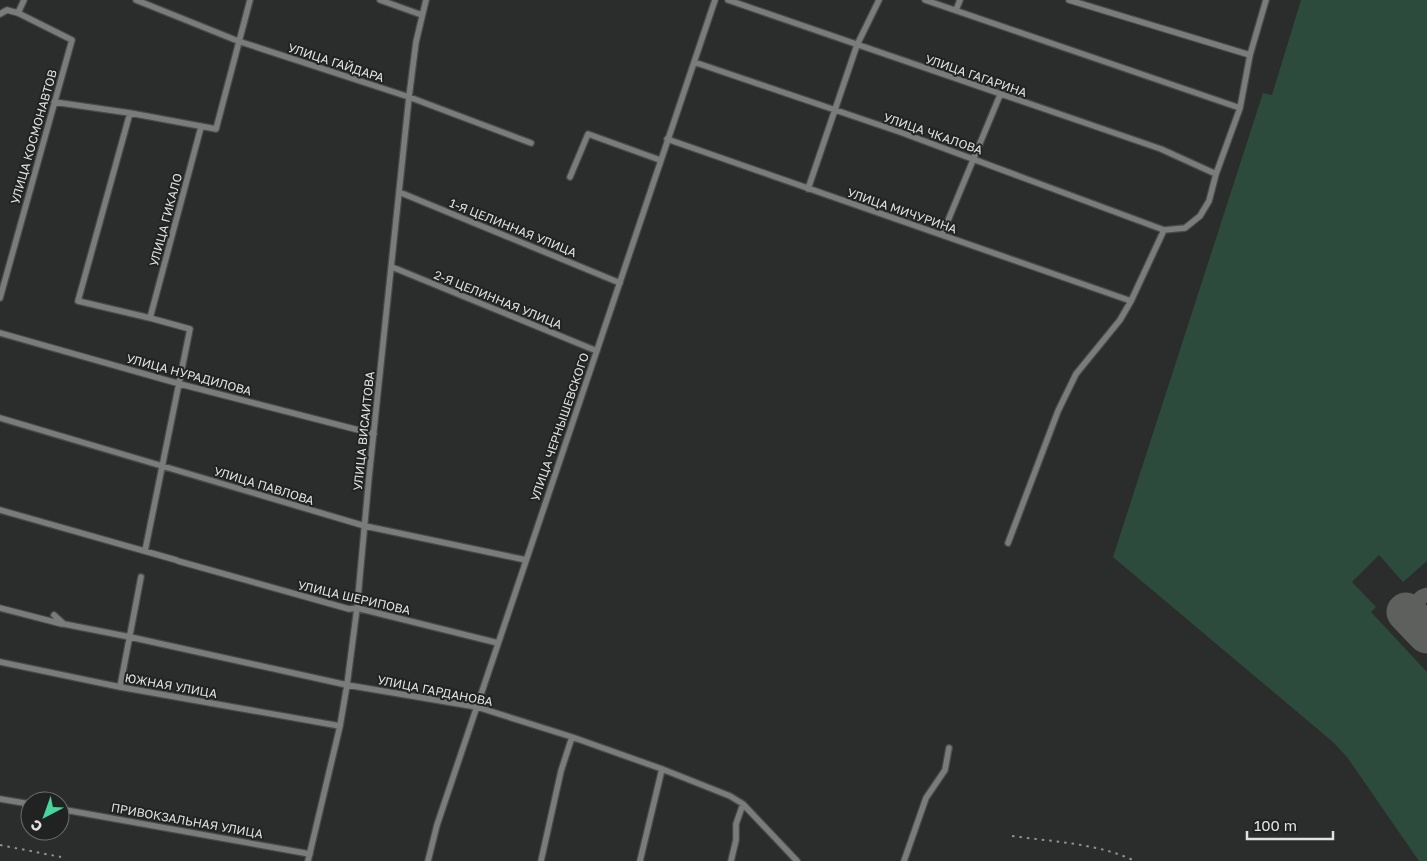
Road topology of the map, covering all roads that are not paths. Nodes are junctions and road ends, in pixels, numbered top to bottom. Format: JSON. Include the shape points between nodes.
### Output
{"nodes":[{"id":1,"x":24,"y":0,"type":"edge"},
{"id":2,"x":136,"y":0,"type":"edge"},
{"id":3,"x":250,"y":0,"type":"edge"},
{"id":4,"x":380,"y":0,"type":"edge"},
{"id":5,"x":426,"y":0,"type":"edge"},
{"id":6,"x":715,"y":0,"type":"edge"},
{"id":7,"x":728,"y":0,"type":"edge"},
{"id":8,"x":879,"y":0,"type":"edge"},
{"id":9,"x":925,"y":0,"type":"edge"},
{"id":10,"x":960,"y":0,"type":"edge"},
{"id":11,"x":1069,"y":0,"type":"edge"},
{"id":12,"x":1266,"y":0,"type":"edge"},
{"id":13,"x":956,"y":10,"type":"junction"},
{"id":14,"x":18,"y":13,"type":"junction"},
{"id":15,"x":0,"y":14,"type":"edge"},
{"id":16,"x":422,"y":15,"type":"junction"},
{"id":17,"x":238,"y":41,"type":"junction"},
{"id":18,"x":857,"y":45,"type":"junction"},
{"id":19,"x":1250,"y":55,"type":"junction"},
{"id":20,"x":694,"y":62,"type":"junction"},
{"id":21,"x":1000,"y":95,"type":"junction"},
{"id":22,"x":409,"y":97,"type":"junction"},
{"id":23,"x":54,"y":102,"type":"junction"},
{"id":24,"x":1240,"y":108,"type":"junction"},
{"id":25,"x":835,"y":111,"type":"junction"},
{"id":26,"x":130,"y":113,"type":"junction"},
{"id":27,"x":201,"y":127,"type":"junction"},
{"id":28,"x":667,"y":139,"type":"junction"},
{"id":29,"x":531,"y":143,"type":"dead end"},
{"id":30,"x":973,"y":158,"type":"junction"},
{"id":31,"x":660,"y":160,"type":"junction"},
{"id":32,"x":1216,"y":174,"type":"junction"},
{"id":33,"x":570,"y":176,"type":"dead end"},
{"id":34,"x":808,"y":189,"type":"junction"},
{"id":35,"x":399,"y":192,"type":"junction"},
{"id":36,"x":1164,"y":230,"type":"junction"},
{"id":37,"x":942,"y":235,"type":"junction"},
{"id":38,"x":392,"y":267,"type":"junction"},
{"id":39,"x":620,"y":283,"type":"junction"},
{"id":40,"x":0,"y":298,"type":"edge"},
{"id":41,"x":1131,"y":301,"type":"junction"},
{"id":42,"x":150,"y":318,"type":"junction"},
{"id":43,"x":0,"y":333,"type":"edge"},
{"id":44,"x":597,"y":351,"type":"junction"},
{"id":45,"x":180,"y":384,"type":"junction"},
{"id":46,"x":0,"y":418,"type":"edge"},
{"id":47,"x":374,"y":434,"type":"junction"},
{"id":48,"x":162,"y":466,"type":"junction"},
{"id":49,"x":0,"y":510,"type":"edge"},
{"id":50,"x":365,"y":526,"type":"junction"},
{"id":51,"x":1008,"y":543,"type":"dead end"},
{"id":52,"x":146,"y":551,"type":"junction"},
{"id":53,"x":526,"y":560,"type":"junction"},
{"id":54,"x":141,"y":577,"type":"dead end"},
{"id":55,"x":0,"y":608,"type":"edge"},
{"id":56,"x":357,"y":608,"type":"junction"},
{"id":57,"x":54,"y":615,"type":"dead end"},
{"id":58,"x":64,"y":624,"type":"junction"},
{"id":59,"x":130,"y":637,"type":"junction"},
{"id":60,"x":498,"y":643,"type":"junction"},
{"id":61,"x":0,"y":662,"type":"edge"},
{"id":62,"x":347,"y":685,"type":"junction"},
{"id":63,"x":120,"y":687,"type":"junction"},
{"id":64,"x":476,"y":707,"type":"junction"},
{"id":65,"x":340,"y":726,"type":"junction"},
{"id":66,"x":572,"y":737,"type":"junction"},
{"id":67,"x":949,"y":748,"type":"dead end"},
{"id":68,"x":662,"y":768,"type":"junction"},
{"id":69,"x":0,"y":799,"type":"edge"},
{"id":70,"x":20,"y":802,"type":"edge"},
{"id":71,"x":743,"y":804,"type":"junction"},
{"id":72,"x":70,"y":811,"type":"edge"},
{"id":73,"x":310,"y":854,"type":"junction"},
{"id":74,"x":308,"y":861,"type":"edge"},
{"id":75,"x":428,"y":861,"type":"edge"},
{"id":76,"x":541,"y":861,"type":"edge"},
{"id":77,"x":640,"y":861,"type":"edge"},
{"id":78,"x":730,"y":861,"type":"edge"},
{"id":79,"x":797,"y":861,"type":"edge"},
{"id":80,"x":904,"y":861,"type":"edge"}],
"edges":[{"from":1,"to":14,"type":"street"},
{"from":2,"to":17,"type":"street","name":"УЛИЦА ГАЙДАРА"},
{"from":3,"to":17,"type":"street"},
{"from":4,"to":16,"type":"street"},
{"from":5,"to":16,"type":"street","name":"УЛИЦА ВИСАИТОВА"},
{"from":6,"to":20,"type":"street","name":"УЛИЦА ЧЕРНЫШЕВСКОГО"},
{"from":7,"to":18,"type":"street","name":"УЛИЦА ГАГАРИНА"},
{"from":8,"to":18,"type":"street"},
{"from":9,"to":13,"type":"street"},
{"from":10,"to":13,"type":"street"},
{"from":11,"to":19,"type":"street"},
{"from":12,"to":19,"type":"street"},
{"from":13,"to":24,"type":"street"},
{"from":14,"to":15,"type":"street","via":[[6,10]]},
{"from":14,"to":23,"type":"street","name":"УЛИЦА КОСМОНАВТОВ","via":[[72,40]]},
{"from":16,"to":22,"type":"street","name":"УЛИЦА ВИСАИТОВА"},
{"from":17,"to":22,"type":"street","name":"УЛИЦА ГАЙДАРА"},
{"from":17,"to":27,"type":"street","via":[[216,129]]},
{"from":18,"to":21,"type":"street","name":"УЛИЦА ГАГАРИНА"},
{"from":18,"to":25,"type":"street"},
{"from":19,"to":24,"type":"street"},
{"from":20,"to":25,"type":"street","name":"УЛИЦА ЧКАЛОВА"},
{"from":20,"to":28,"type":"street","name":"УЛИЦА ЧЕРНЫШЕВСКОГО"},
{"from":21,"to":30,"type":"street"},
{"from":21,"to":32,"type":"street","name":"УЛИЦА ГАГАРИНА","via":[[1161,149]]},
{"from":22,"to":29,"type":"street","name":"УЛИЦА ГАЙДАРА"},
{"from":22,"to":35,"type":"street","name":"УЛИЦА ВИСАИТОВА"},
{"from":23,"to":26,"type":"street"},
{"from":23,"to":40,"type":"street","name":"УЛИЦА КОСМОНАВТОВ"},
{"from":24,"to":32,"type":"street"},
{"from":25,"to":30,"type":"street","name":"УЛИЦА ЧКАЛОВА"},
{"from":25,"to":34,"type":"street"},
{"from":26,"to":27,"type":"street"},
{"from":26,"to":42,"type":"street","via":[[78,302]]},
{"from":27,"to":42,"type":"street","name":"УЛИЦА ГИКАЛО"},
{"from":28,"to":31,"type":"street","name":"УЛИЦА ЧЕРНЫШЕВСКОГО"},
{"from":28,"to":34,"type":"street","name":"УЛИЦА МИЧУРИНА"},
{"from":30,"to":36,"type":"street","name":"УЛИЦА ЧКАЛОВА"},
{"from":30,"to":37,"type":"street"},
{"from":31,"to":33,"type":"street","via":[[588,134]]},
{"from":31,"to":39,"type":"street","name":"УЛИЦА ЧЕРНЫШЕВСКОГО"},
{"from":32,"to":36,"type":"street","via":[[1209,201],[1200,216],[1185,228]]},
{"from":34,"to":37,"type":"street","name":"УЛИЦА МИЧУРИНА"},
{"from":35,"to":38,"type":"street","name":"УЛИЦА ВИСАИТОВА"},
{"from":35,"to":39,"type":"street","name":"1-Я ЦЕЛИННАЯ УЛИЦА"},
{"from":36,"to":41,"type":"street"},
{"from":37,"to":41,"type":"street","name":"УЛИЦА МИЧУРИНА"},
{"from":38,"to":44,"type":"street","name":"2-Я ЦЕЛИННАЯ УЛИЦА"},
{"from":38,"to":47,"type":"street","name":"УЛИЦА ВИСАИТОВА"},
{"from":39,"to":44,"type":"street","name":"УЛИЦА ЧЕРНЫШЕВСКОГО"},
{"from":41,"to":51,"type":"street","via":[[1120,320],[1076,374],[1058,411]]},
{"from":42,"to":45,"type":"street","via":[[190,329]]},
{"from":43,"to":45,"type":"street","name":"УЛИЦА НУРАДИЛОВА"},
{"from":44,"to":53,"type":"street","name":"УЛИЦА ЧЕРНЫШЕВСКОГО"},
{"from":45,"to":47,"type":"street","name":"УЛИЦА НУРАДИЛОВА"},
{"from":45,"to":48,"type":"street"},
{"from":46,"to":48,"type":"street","name":"УЛИЦА ПАВЛОВА"},
{"from":47,"to":50,"type":"street","name":"УЛИЦА ВИСАИТОВА"},
{"from":48,"to":50,"type":"street","name":"УЛИЦА ПАВЛОВА"},
{"from":48,"to":52,"type":"street"},
{"from":49,"to":52,"type":"street","name":"УЛИЦА ШЕРИПОВА"},
{"from":50,"to":53,"type":"street","name":"УЛИЦА ПАВЛОВА"},
{"from":50,"to":56,"type":"street","name":"УЛИЦА ВИСАИТОВА"},
{"from":52,"to":56,"type":"street","name":"УЛИЦА ШЕРИПОВА","via":[[349,609]]},
{"from":53,"to":60,"type":"street","name":"УЛИЦА ЧЕРНЫШЕВСКОГО"},
{"from":54,"to":59,"type":"street"},
{"from":55,"to":58,"type":"street","name":"УЛИЦА ГАРДАНОВА"},
{"from":56,"to":60,"type":"street","name":"УЛИЦА ШЕРИПОВА"},
{"from":56,"to":62,"type":"street","name":"УЛИЦА ВИСАИТОВА"},
{"from":57,"to":58,"type":"street"},
{"from":58,"to":59,"type":"street","name":"УЛИЦА ГАРДАНОВА"},
{"from":59,"to":62,"type":"street","name":"УЛИЦА ГАРДАНОВА"},
{"from":59,"to":63,"type":"street"},
{"from":60,"to":64,"type":"street","name":"УЛИЦА ЧЕРНЫШЕВСКОГО"},
{"from":61,"to":63,"type":"street","name":"ЮЖНАЯ УЛИЦА"},
{"from":62,"to":64,"type":"street","name":"УЛИЦА ГАРДАНОВА"},
{"from":62,"to":65,"type":"street","name":"УЛИЦА ВИСАИТОВА"},
{"from":63,"to":65,"type":"street","name":"ЮЖНАЯ УЛИЦА"},
{"from":64,"to":66,"type":"street","name":"УЛИЦА ГАРДАНОВА"},
{"from":64,"to":75,"type":"street","name":"УЛИЦА ЧЕРНЫШЕВСКОГО"},
{"from":65,"to":73,"type":"street","name":"УЛИЦА ВИСАИТОВА"},
{"from":66,"to":68,"type":"street","name":"УЛИЦА ГАРДАНОВА"},
{"from":66,"to":76,"type":"street"},
{"from":67,"to":80,"type":"street","via":[[945,770],[926,798]]},
{"from":68,"to":71,"type":"street","name":"УЛИЦА ГАРДАНОВА"},
{"from":68,"to":77,"type":"street"},
{"from":69,"to":70,"type":"street"},
{"from":71,"to":78,"type":"street"},
{"from":71,"to":79,"type":"street","name":"УЛИЦА ГАРДАНОВА"},
{"from":72,"to":73,"type":"street","name":"ПРИВОКЗАЛЬНАЯ УЛИЦА"},
{"from":73,"to":74,"type":"street","name":"УЛИЦА ВИСАИТОВА"}]}
